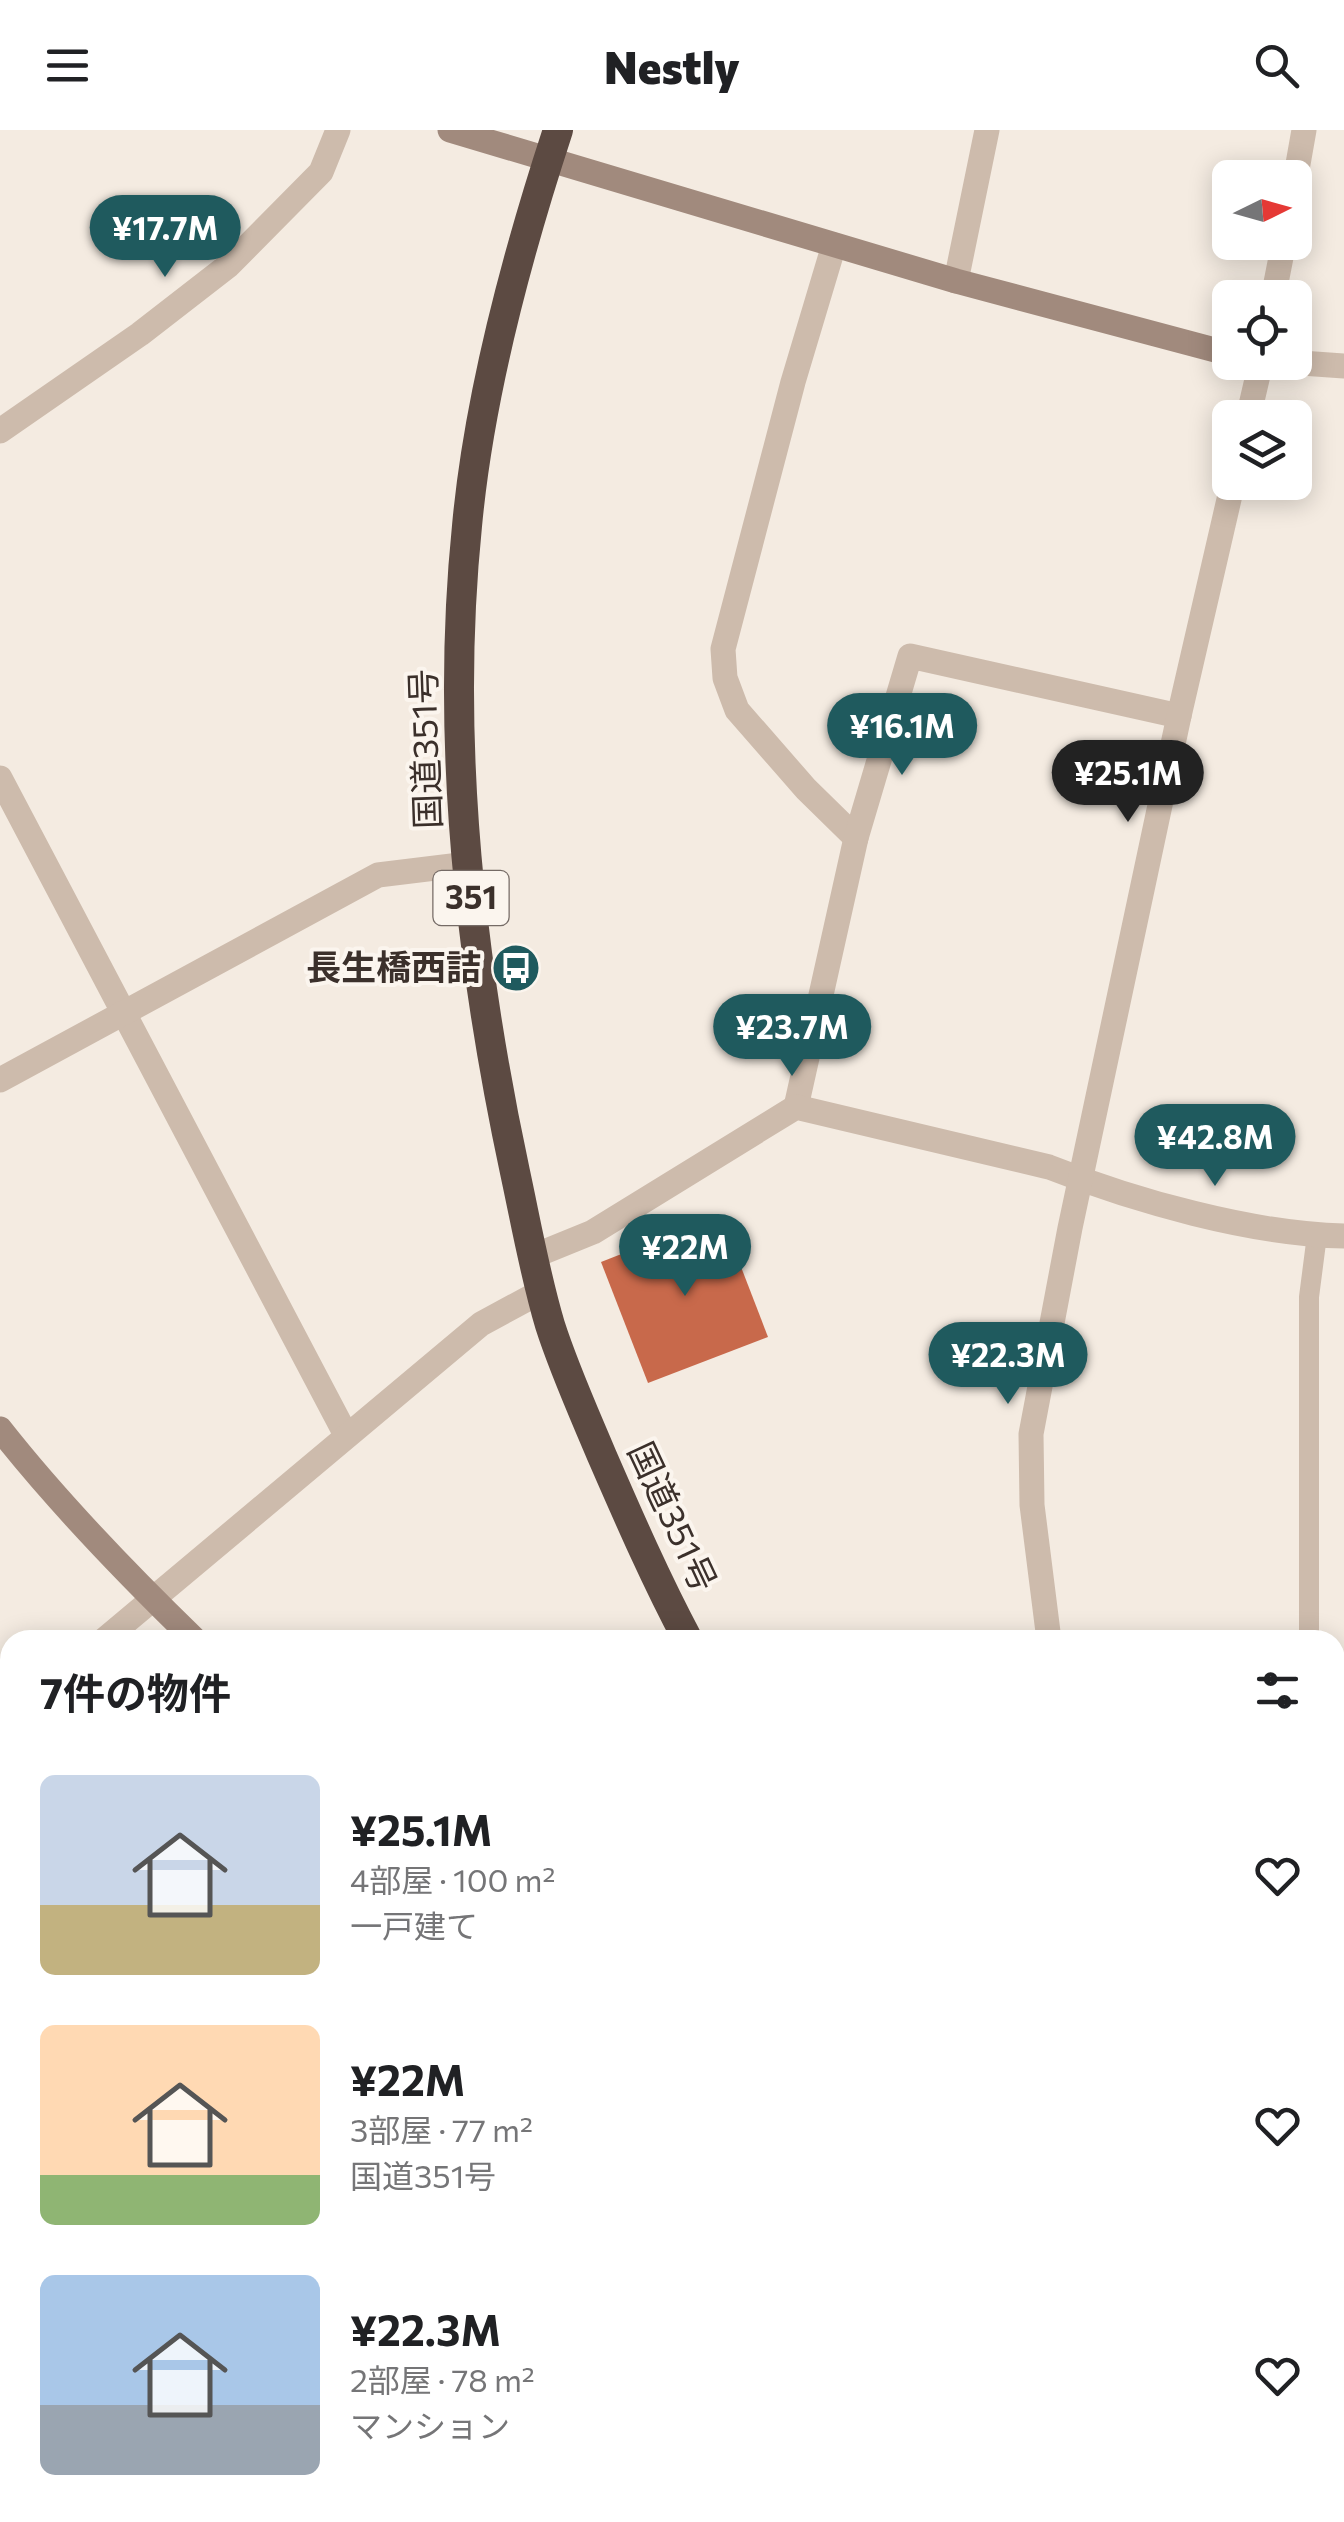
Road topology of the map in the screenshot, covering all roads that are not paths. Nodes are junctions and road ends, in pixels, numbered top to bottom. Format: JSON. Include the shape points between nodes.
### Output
{"nodes":[{"id":1,"x":338,"y":130,"type":"edge"},
{"id":2,"x":450,"y":130,"type":"edge"},
{"id":3,"x":987,"y":130,"type":"edge"},
{"id":4,"x":1304,"y":130,"type":"edge"},
{"id":5,"x":554,"y":144,"type":"edge"},
{"id":6,"x":1299,"y":160,"type":"edge"},
{"id":7,"x":834,"y":244,"type":"junction"},
{"id":8,"x":956,"y":280,"type":"junction"},
{"id":9,"x":1212,"y":349,"type":"edge"},
{"id":10,"x":1312,"y":364,"type":"edge"},
{"id":11,"x":1344,"y":366,"type":"edge"},
{"id":12,"x":0,"y":432,"type":"edge"},
{"id":13,"x":1229,"y":500,"type":"edge"},
{"id":14,"x":1179,"y":716,"type":"junction"},
{"id":15,"x":0,"y":778,"type":"edge"},
{"id":16,"x":856,"y":838,"type":"junction"},
{"id":17,"x":468,"y":864,"type":"junction"},
{"id":18,"x":122,"y":1014,"type":"junction"},
{"id":19,"x":0,"y":1080,"type":"edge"},
{"id":20,"x":796,"y":1106,"type":"junction"},
{"id":21,"x":1081,"y":1180,"type":"junction"},
{"id":22,"x":1317,"y":1236,"type":"junction"},
{"id":23,"x":1344,"y":1236,"type":"edge"},
{"id":24,"x":534,"y":1256,"type":"junction"},
{"id":25,"x":542,"y":1291,"type":"junction"},
{"id":26,"x":0,"y":1430,"type":"edge"},
{"id":27,"x":346,"y":1435,"type":"junction"},
{"id":28,"x":152,"y":1599,"type":"junction"},
{"id":29,"x":116,"y":1630,"type":"edge"},
{"id":30,"x":185,"y":1630,"type":"edge"},
{"id":31,"x":683,"y":1630,"type":"edge"},
{"id":32,"x":1048,"y":1630,"type":"edge"},
{"id":33,"x":1309,"y":1630,"type":"edge"}],
"edges":[{"from":1,"to":12,"type":"street","via":[[321,172],[229,265]]},
{"from":2,"to":5,"type":"street"},
{"from":3,"to":8,"type":"street"},
{"from":4,"to":6,"type":"street"},
{"from":5,"to":7,"type":"street"},
{"from":5,"to":17,"type":"highway","name":"国道351号","number":"351","via":[[503,324],[466,525],[460,740]]},
{"from":7,"to":8,"type":"street"},
{"from":7,"to":16,"type":"street","via":[[723,650],[737,710]]},
{"from":8,"to":9,"type":"street"},
{"from":10,"to":11,"type":"street"},
{"from":13,"to":14,"type":"street"},
{"from":14,"to":16,"type":"street","via":[[910,656]]},
{"from":14,"to":21,"type":"street"},
{"from":15,"to":18,"type":"street"},
{"from":16,"to":20,"type":"street"},
{"from":17,"to":18,"type":"street","via":[[378,875]]},
{"from":17,"to":24,"type":"highway","name":"国道351号","number":"351","via":[[495,1080]]},
{"from":18,"to":19,"type":"street"},
{"from":18,"to":27,"type":"street"},
{"from":20,"to":21,"type":"street"},
{"from":20,"to":24,"type":"street","via":[[592,1232]]},
{"from":21,"to":22,"type":"street","via":[[1204,1216]]},
{"from":21,"to":32,"type":"street","via":[[1031,1434],[1032,1505]]},
{"from":22,"to":23,"type":"street"},
{"from":22,"to":33,"type":"lane","via":[[1308,1297]]},
{"from":24,"to":25,"type":"highway","name":"国道351号","number":"351"},
{"from":25,"to":27,"type":"street","via":[[481,1324]]},
{"from":25,"to":31,"type":"highway","name":"国道351号","number":"351","via":[[584,1414]]},
{"from":26,"to":28,"type":"street"},
{"from":27,"to":28,"type":"street"},
{"from":28,"to":29,"type":"street"},
{"from":28,"to":30,"type":"street"}]}
